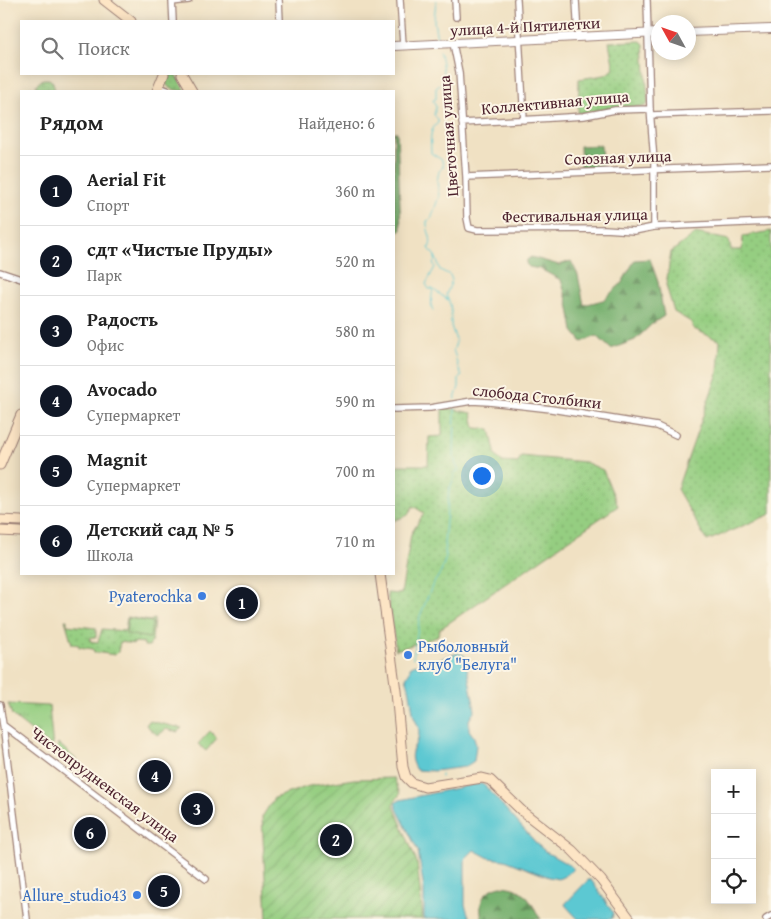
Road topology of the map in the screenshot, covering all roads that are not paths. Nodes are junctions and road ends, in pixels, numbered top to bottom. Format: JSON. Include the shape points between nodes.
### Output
{"nodes":[{"id":1,"x":104,"y":0,"type":"edge"},
{"id":2,"x":189,"y":0,"type":"edge"},
{"id":3,"x":279,"y":0,"type":"edge"},
{"id":4,"x":400,"y":0,"type":"edge"},
{"id":5,"x":456,"y":0,"type":"edge"},
{"id":6,"x":517,"y":0,"type":"edge"},
{"id":7,"x":576,"y":0,"type":"edge"},
{"id":8,"x":647,"y":0,"type":"edge"},
{"id":9,"x":172,"y":1,"type":"edge"},
{"id":10,"x":456,"y":17,"type":"dead end"},
{"id":11,"x":130,"y":20,"type":"edge"},
{"id":12,"x":173,"y":20,"type":"edge"},
{"id":13,"x":280,"y":20,"type":"edge"},
{"id":14,"x":771,"y":29,"type":"edge"},
{"id":15,"x":696,"y":32,"type":"edge"},
{"id":16,"x":647,"y":34,"type":"junction"},
{"id":17,"x":651,"y":34,"type":"edge"},
{"id":18,"x":578,"y":37,"type":"junction"},
{"id":19,"x":519,"y":41,"type":"junction"},
{"id":20,"x":453,"y":42,"type":"junction"},
{"id":21,"x":403,"y":45,"type":"junction"},
{"id":22,"x":395,"y":46,"type":"edge"},
{"id":23,"x":164,"y":75,"type":"edge"},
{"id":24,"x":183,"y":75,"type":"edge"},
{"id":25,"x":158,"y":89,"type":"edge"},
{"id":26,"x":191,"y":90,"type":"edge"},
{"id":27,"x":771,"y":111,"type":"edge"},
{"id":28,"x":651,"y":112,"type":"junction"},
{"id":29,"x":524,"y":120,"type":"junction"},
{"id":30,"x":462,"y":123,"type":"junction"},
{"id":31,"x":771,"y":165,"type":"edge"},
{"id":32,"x":654,"y":169,"type":"junction"},
{"id":33,"x":466,"y":177,"type":"junction"},
{"id":34,"x":771,"y":222,"type":"edge"},
{"id":35,"x":654,"y":227,"type":"junction"},
{"id":36,"x":470,"y":228,"type":"joint"},
{"id":37,"x":0,"y":272,"type":"edge"},
{"id":38,"x":20,"y":279,"type":"edge"},
{"id":39,"x":395,"y":409,"type":"edge"},
{"id":40,"x":20,"y":417,"type":"edge"},
{"id":41,"x":676,"y":435,"type":"dead end"},
{"id":42,"x":0,"y":466,"type":"edge"},
{"id":43,"x":0,"y":520,"type":"edge"},
{"id":44,"x":20,"y":521,"type":"edge"},
{"id":45,"x":0,"y":531,"type":"edge"},
{"id":46,"x":19,"y":534,"type":"edge"},
{"id":47,"x":380,"y":575,"type":"edge"},
{"id":48,"x":0,"y":705,"type":"edge"},
{"id":49,"x":3,"y":725,"type":"junction"},
{"id":50,"x":206,"y":879,"type":"dead end"},
{"id":51,"x":27,"y":919,"type":"edge"},
{"id":52,"x":630,"y":919,"type":"edge"}],
"edges":[{"from":1,"to":11,"type":"main road"},
{"from":2,"to":9,"type":"street"},
{"from":3,"to":13,"type":"street"},
{"from":4,"to":21,"type":"street"},
{"from":5,"to":10,"type":"street"},
{"from":6,"to":19,"type":"street"},
{"from":7,"to":18,"type":"street"},
{"from":8,"to":16,"type":"street"},
{"from":9,"to":12,"type":"street"},
{"from":14,"to":15,"type":"street"},
{"from":16,"to":17,"type":"street","name":"улица 4-й Пятилетки"},
{"from":16,"to":18,"type":"street","name":"улица 4-й Пятилетки"},
{"from":16,"to":28,"type":"street"},
{"from":18,"to":19,"type":"street","name":"улица 4-й Пятилетки"},
{"from":19,"to":20,"type":"street","name":"улица 4-й Пятилетки"},
{"from":19,"to":29,"type":"street"},
{"from":20,"to":21,"type":"street","name":"улица 4-й Пятилетки"},
{"from":20,"to":30,"type":"street","name":"Цветочная улица","via":[[459,72]]},
{"from":21,"to":22,"type":"street","name":"улица 4-й Пятилетки"},
{"from":23,"to":25,"type":"main road"},
{"from":24,"to":26,"type":"main road"},
{"from":27,"to":28,"type":"street","name":"Коллективная улица"},
{"from":28,"to":29,"type":"street","name":"Коллективная улица","via":[[615,110],[584,116]]},
{"from":28,"to":32,"type":"street"},
{"from":29,"to":30,"type":"street","name":"Коллективная улица"},
{"from":30,"to":33,"type":"street","name":"Цветочная улица"},
{"from":31,"to":32,"type":"street","name":"Союзная улица"},
{"from":32,"to":33,"type":"street","name":"Союзная улица"},
{"from":32,"to":35,"type":"street"},
{"from":33,"to":36,"type":"street","name":"Цветочная улица"},
{"from":34,"to":35,"type":"street","name":"Фестивальная улица"},
{"from":35,"to":36,"type":"street","name":"Фестивальная улица","via":[[634,231]]},
{"from":37,"to":38,"type":"street"},
{"from":39,"to":41,"type":"street","name":"слобода Столбики","via":[[489,402],[657,426]]},
{"from":40,"to":42,"type":"main road"},
{"from":43,"to":44,"type":"main road"},
{"from":45,"to":46,"type":"main road"},
{"from":47,"to":52,"type":"main road","via":[[396,691],[401,758],[406,777],[425,787],[482,778],[490,780],[523,812],[572,850]]},
{"from":48,"to":49,"type":"street"},
{"from":49,"to":50,"type":"street","name":"Чистопрудненская улица"},
{"from":49,"to":51,"type":"street"}]}
